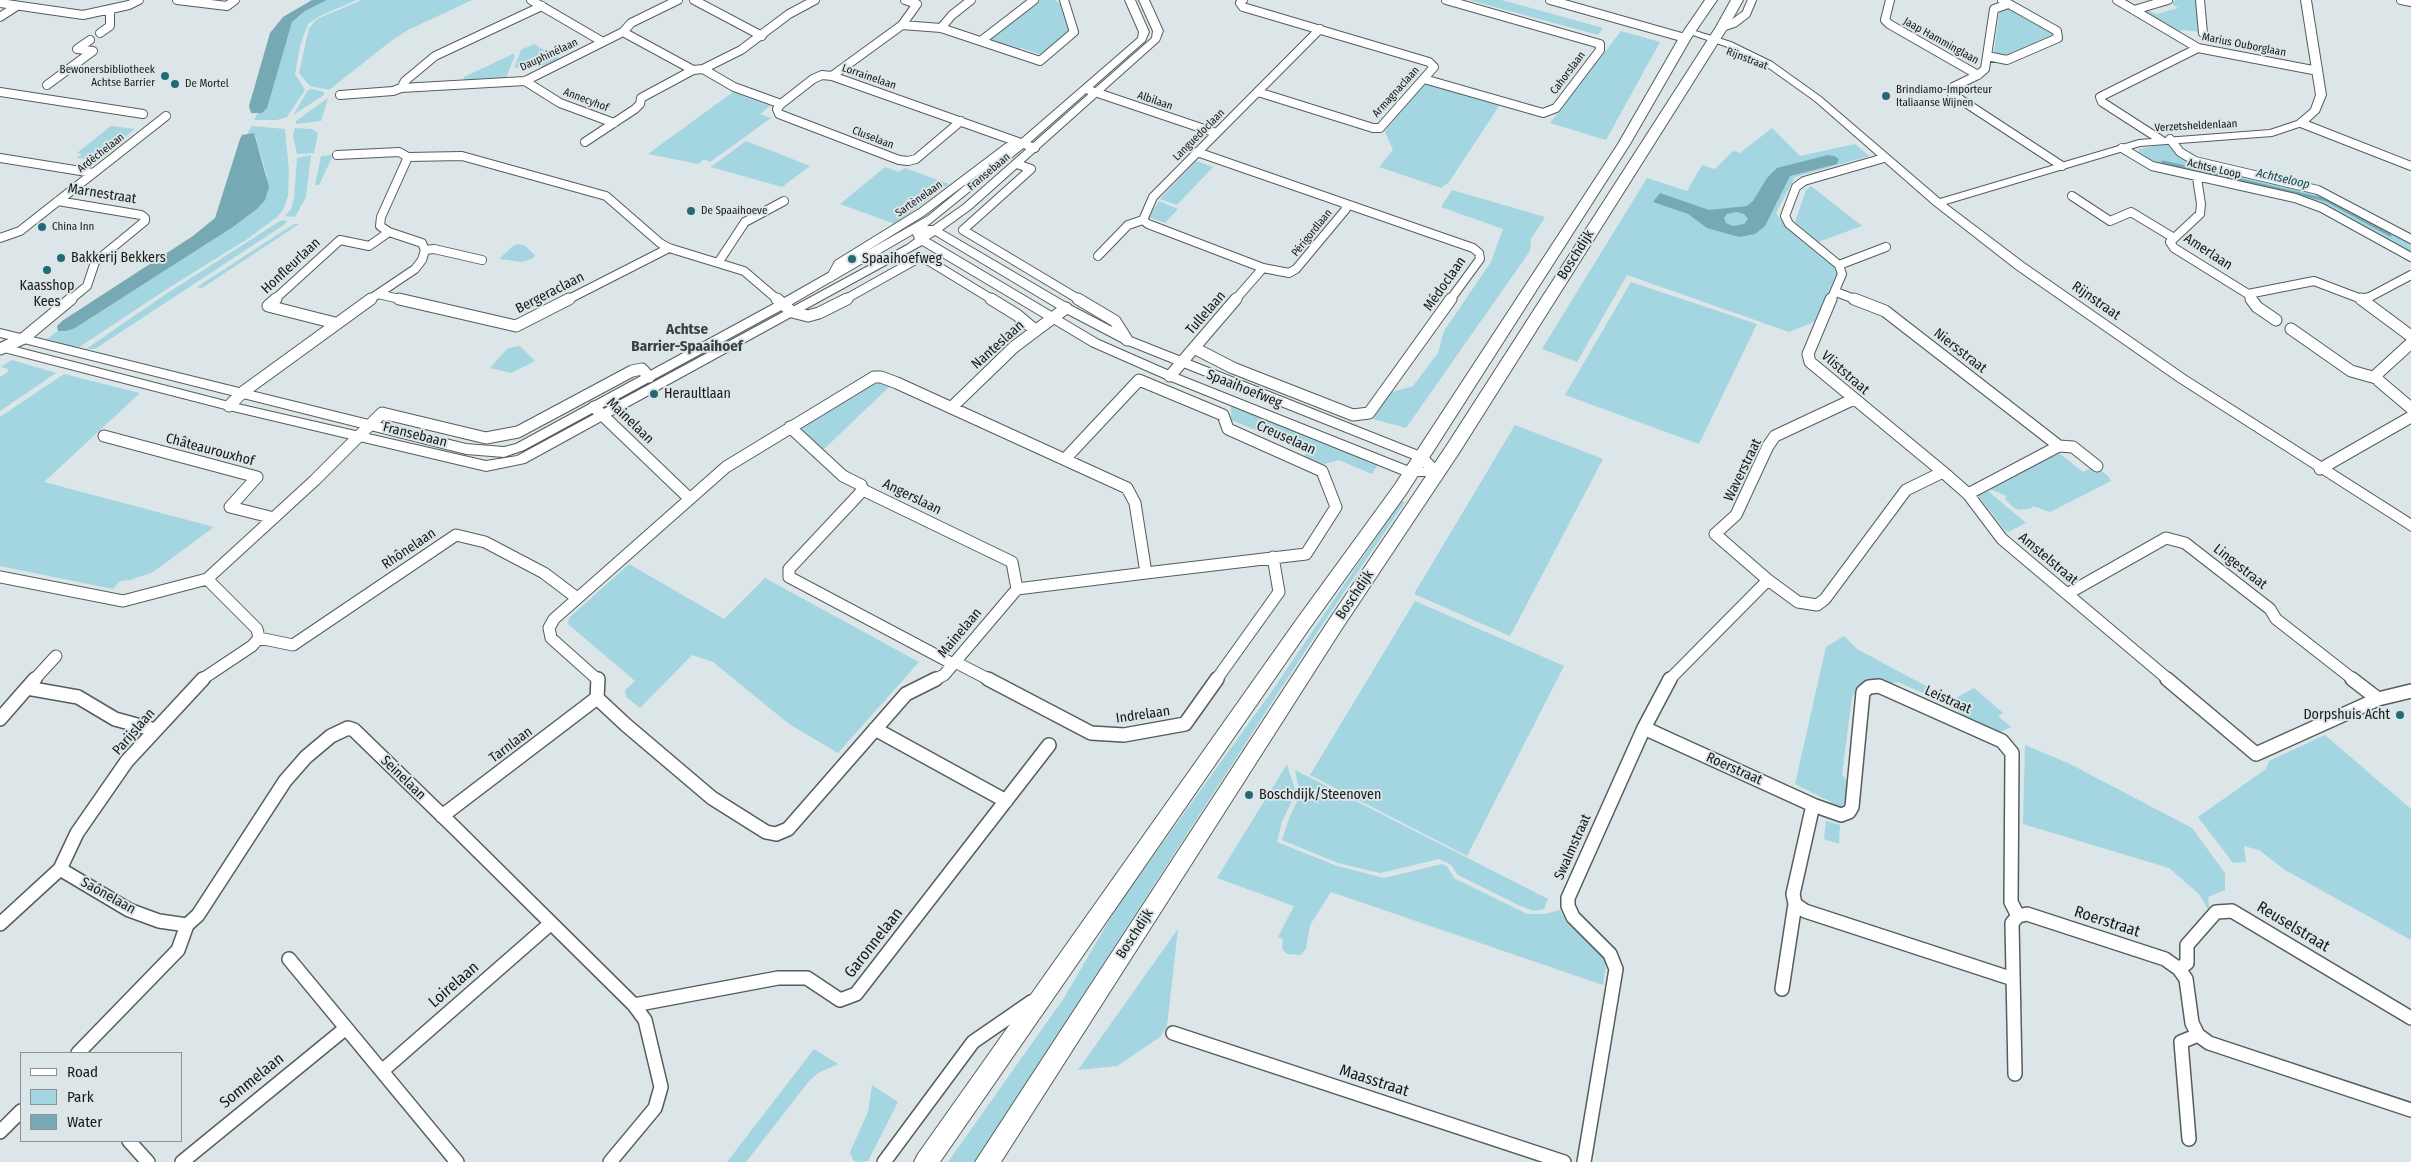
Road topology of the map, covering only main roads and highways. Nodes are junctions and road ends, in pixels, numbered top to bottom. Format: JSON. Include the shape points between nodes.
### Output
{"nodes":[{"id":1,"x":1711,"y":0,"type":"edge"},
{"id":2,"x":1737,"y":0,"type":"edge"},
{"id":3,"x":1423,"y":468,"type":"junction"},
{"id":4,"x":926,"y":1162,"type":"edge"},
{"id":5,"x":987,"y":1162,"type":"edge"}],
"edges":[{"from":1,"to":3,"type":"main road","name":"Boschdijk"},
{"from":2,"to":3,"type":"main road","name":"Boschdijk","via":[[1722,27]]},
{"from":3,"to":4,"type":"main road","name":"Boschdijk","via":[[1286,648]]},
{"from":3,"to":5,"type":"main road","name":"Boschdijk","via":[[1335,625]]}]}
